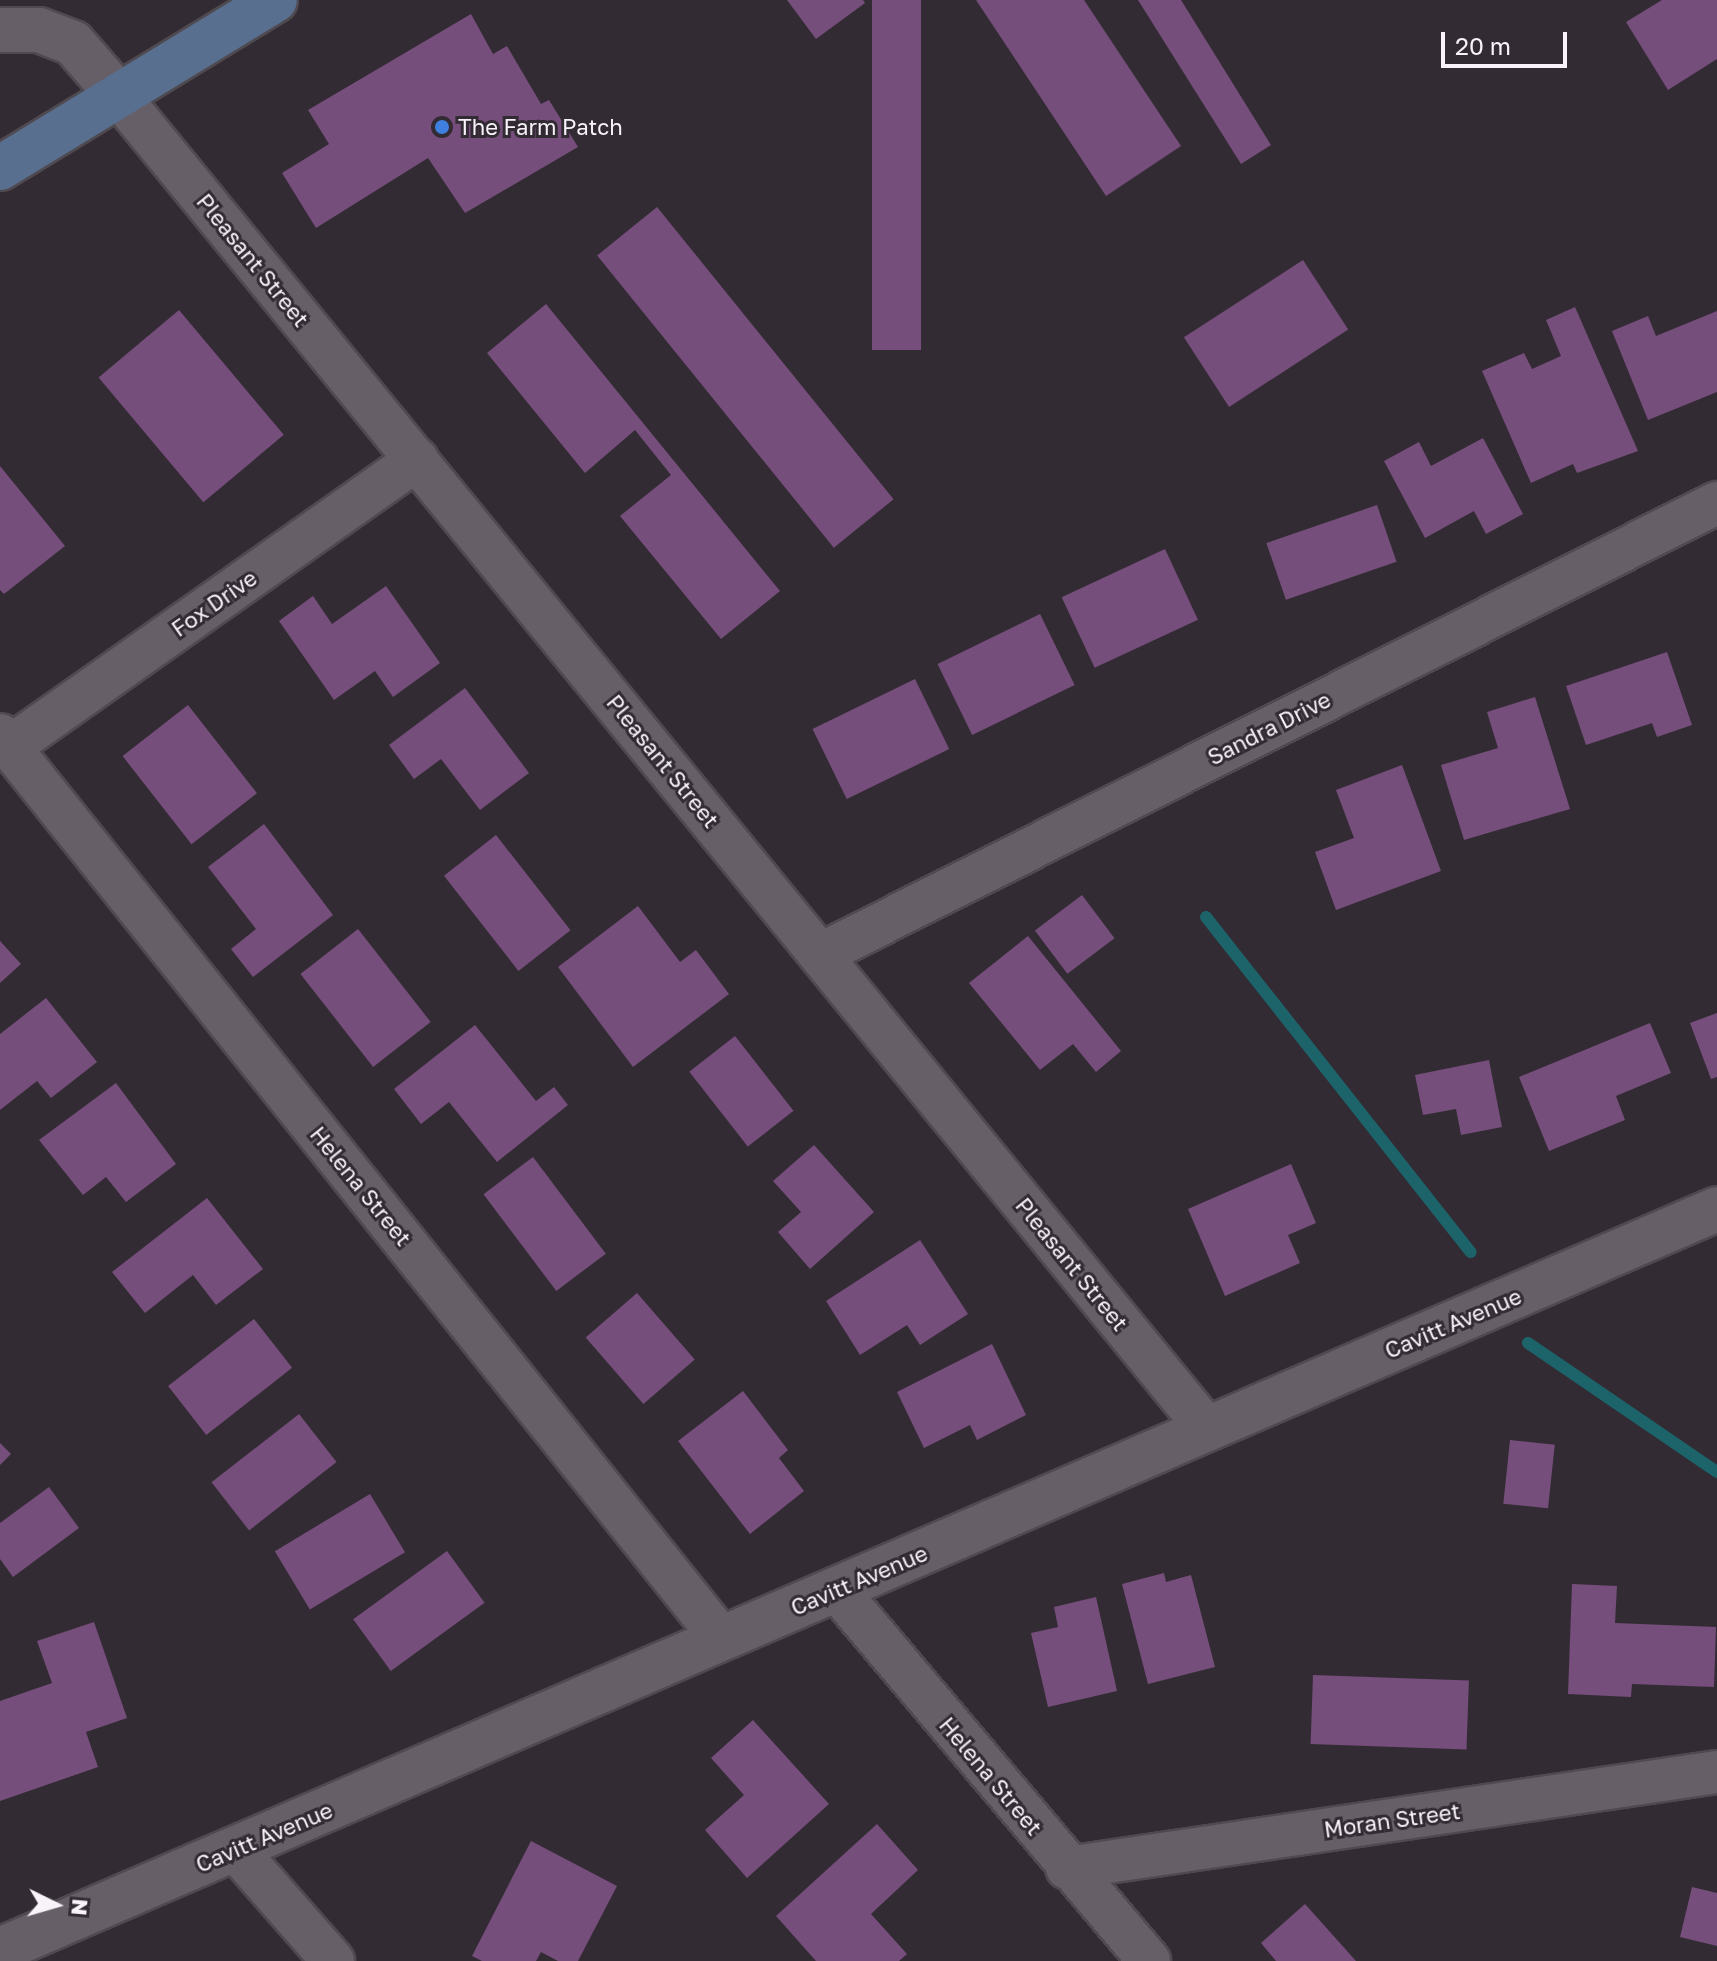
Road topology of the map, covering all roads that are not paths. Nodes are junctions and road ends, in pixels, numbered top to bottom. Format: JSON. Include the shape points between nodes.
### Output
{"nodes":[{"id":1,"x":275,"y":0,"type":"edge"},
{"id":2,"x":0,"y":30,"type":"edge"},
{"id":3,"x":118,"y":95,"type":"junction"},
{"id":4,"x":0,"y":168,"type":"edge"},
{"id":5,"x":417,"y":460,"type":"junction"},
{"id":6,"x":1717,"y":503,"type":"edge"},
{"id":7,"x":5,"y":740,"type":"edge"},
{"id":8,"x":821,"y":954,"type":"junction"},
{"id":9,"x":1717,"y":1209,"type":"edge"},
{"id":10,"x":1207,"y":1429,"type":"junction"},
{"id":11,"x":836,"y":1589,"type":"junction"},
{"id":12,"x":722,"y":1639,"type":"junction"},
{"id":13,"x":1717,"y":1772,"type":"edge"},
{"id":14,"x":235,"y":1849,"type":"junction"},
{"id":15,"x":1067,"y":1868,"type":"junction"},
{"id":16,"x":0,"y":1950,"type":"edge"},
{"id":17,"x":333,"y":1961,"type":"edge"},
{"id":18,"x":1149,"y":1961,"type":"edge"}],
"edges":[{"from":1,"to":3,"type":"main road"},
{"from":2,"to":3,"type":"street","via":[[39,30],[73,43]]},
{"from":3,"to":4,"type":"main road"},
{"from":3,"to":5,"type":"street","name":"Pleasant Street"},
{"from":5,"to":7,"type":"street","name":"Fox Drive"},
{"from":5,"to":8,"type":"street","name":"Pleasant Street"},
{"from":6,"to":8,"type":"street","name":"Sandra Drive"},
{"from":7,"to":12,"type":"street","name":"Helena Street"},
{"from":8,"to":10,"type":"street","name":"Pleasant Street"},
{"from":9,"to":10,"type":"street","name":"Cavitt Avenue"},
{"from":10,"to":11,"type":"street","name":"Cavitt Avenue"},
{"from":11,"to":12,"type":"street","name":"Cavitt Avenue"},
{"from":11,"to":15,"type":"street","name":"Helena Street"},
{"from":12,"to":14,"type":"street","name":"Cavitt Avenue"},
{"from":13,"to":15,"type":"street","name":"Moran Street"},
{"from":14,"to":16,"type":"street","name":"Cavitt Avenue"},
{"from":14,"to":17,"type":"street"},
{"from":15,"to":18,"type":"street","name":"Helena Street"}]}
